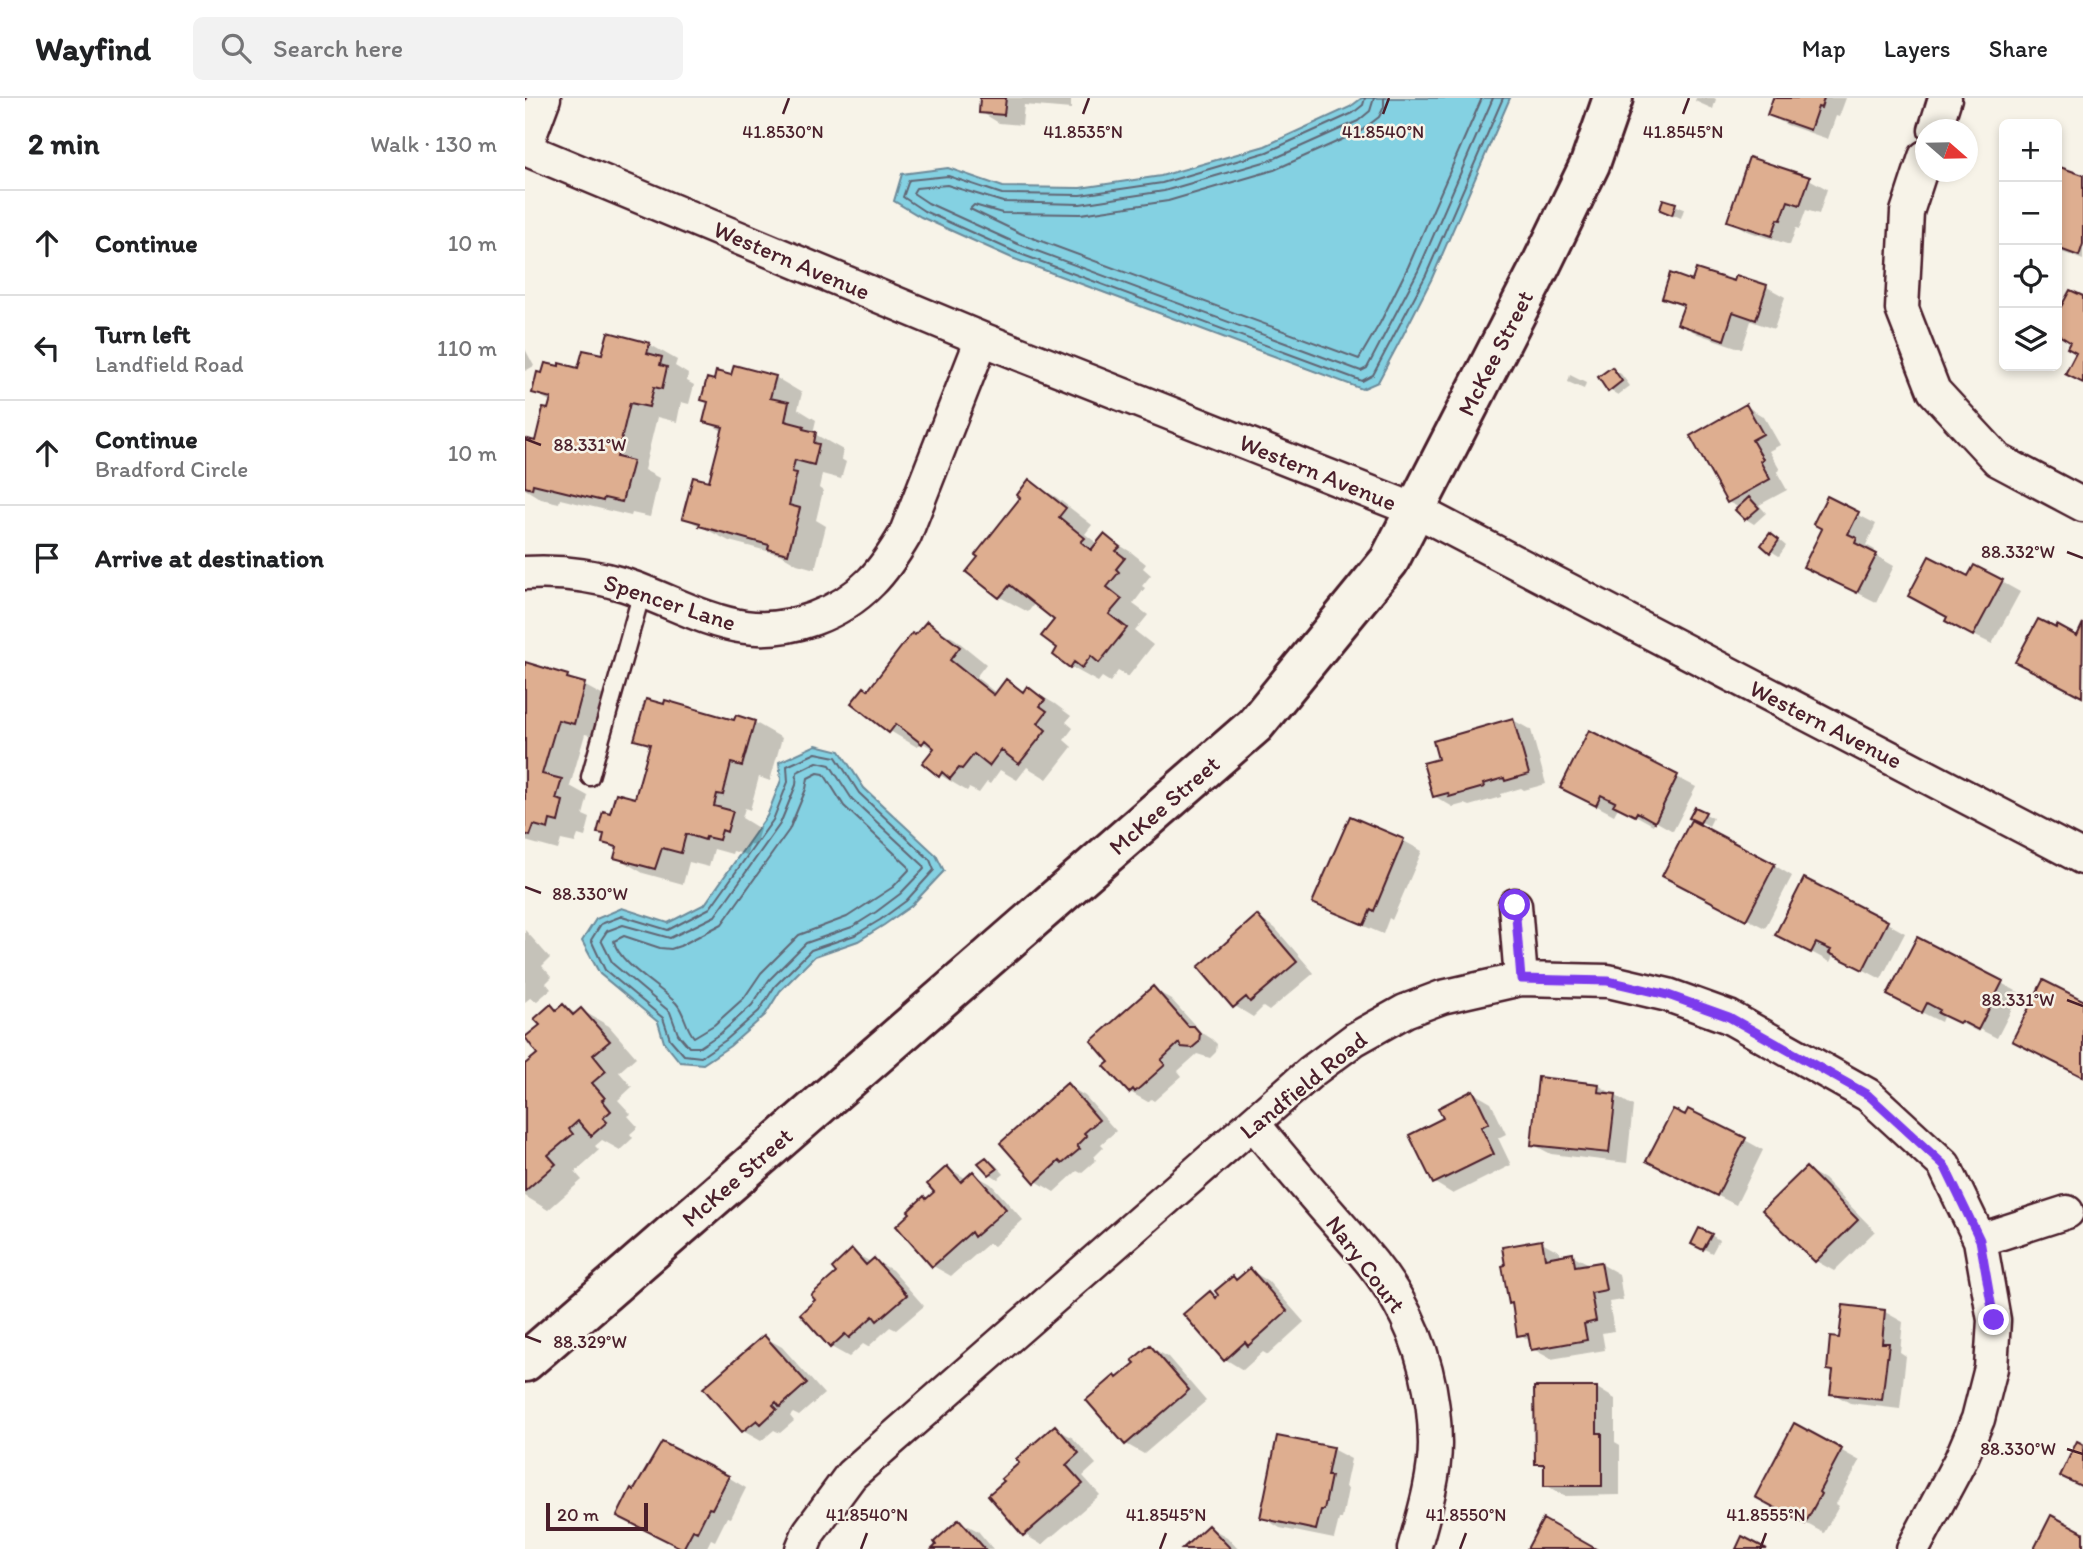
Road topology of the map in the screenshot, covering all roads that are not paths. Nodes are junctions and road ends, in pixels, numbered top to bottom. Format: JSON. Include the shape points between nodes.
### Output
{"nodes":[{"id":1,"x":544,"y":98,"type":"edge"},
{"id":2,"x":1613,"y":98,"type":"edge"},
{"id":3,"x":1945,"y":98,"type":"edge"},
{"id":4,"x":1938,"y":119,"type":"edge"},
{"id":5,"x":525,"y":149,"type":"edge"},
{"id":6,"x":1917,"y":182,"type":"edge"},
{"id":7,"x":982,"y":339,"type":"junction"},
{"id":8,"x":2083,"y":505,"type":"edge"},
{"id":9,"x":1415,"y":510,"type":"junction"},
{"id":10,"x":525,"y":573,"type":"edge"},
{"id":11,"x":642,"y":592,"type":"junction"},
{"id":12,"x":590,"y":776,"type":"dead end"},
{"id":13,"x":2083,"y":858,"type":"edge"},
{"id":14,"x":1515,"y":905,"type":"dead end"},
{"id":15,"x":1521,"y":979,"type":"junction"},
{"id":16,"x":1253,"y":1123,"type":"junction"},
{"id":17,"x":2067,"y":1212,"type":"dead end"},
{"id":18,"x":1981,"y":1243,"type":"junction"},
{"id":19,"x":526,"y":1359,"type":"edge"},
{"id":20,"x":802,"y":1549,"type":"edge"},
{"id":21,"x":1414,"y":1549,"type":"edge"},
{"id":22,"x":1913,"y":1549,"type":"edge"}],
"edges":[{"from":1,"to":5,"type":"street"},
{"from":2,"to":9,"type":"street","name":"McKee Street","via":[[1590,164]]},
{"from":3,"to":4,"type":"street"},
{"from":5,"to":7,"type":"street","name":"Western Avenue"},
{"from":6,"to":8,"type":"street","via":[[1907,212],[1902,309],[1934,391],[1997,460]]},
{"from":7,"to":9,"type":"street","name":"Western Avenue"},
{"from":7,"to":11,"type":"street","name":"Spencer Lane","via":[[905,535],[871,583],[846,604],[781,628],[745,627]]},
{"from":9,"to":13,"type":"street","name":"Western Avenue"},
{"from":9,"to":19,"type":"street","name":"McKee Street","via":[[1389,561],[1255,725]]},
{"from":10,"to":11,"type":"street","name":"Spencer Lane","via":[[587,576]]},
{"from":11,"to":12,"type":"lane"},
{"from":14,"to":15,"type":"street"},
{"from":15,"to":16,"type":"street","name":"Landfield Road","via":[[1442,997],[1405,1011],[1355,1039]]},
{"from":15,"to":18,"type":"street","name":"Landfield Road","via":[[1608,981],[1668,995],[1729,1017],[1856,1088],[1944,1165]]},
{"from":16,"to":20,"type":"street","name":"Landfield Road","via":[[851,1475],[809,1532]]},
{"from":16,"to":21,"type":"street","name":"Nary Court","via":[[1368,1258],[1398,1301],[1421,1349],[1432,1395],[1435,1446]]},
{"from":17,"to":18,"type":"street"},
{"from":18,"to":22,"type":"street","name":"Landfield Road","via":[[1994,1320],[1990,1368],[1978,1419],[1961,1459]]}]}
